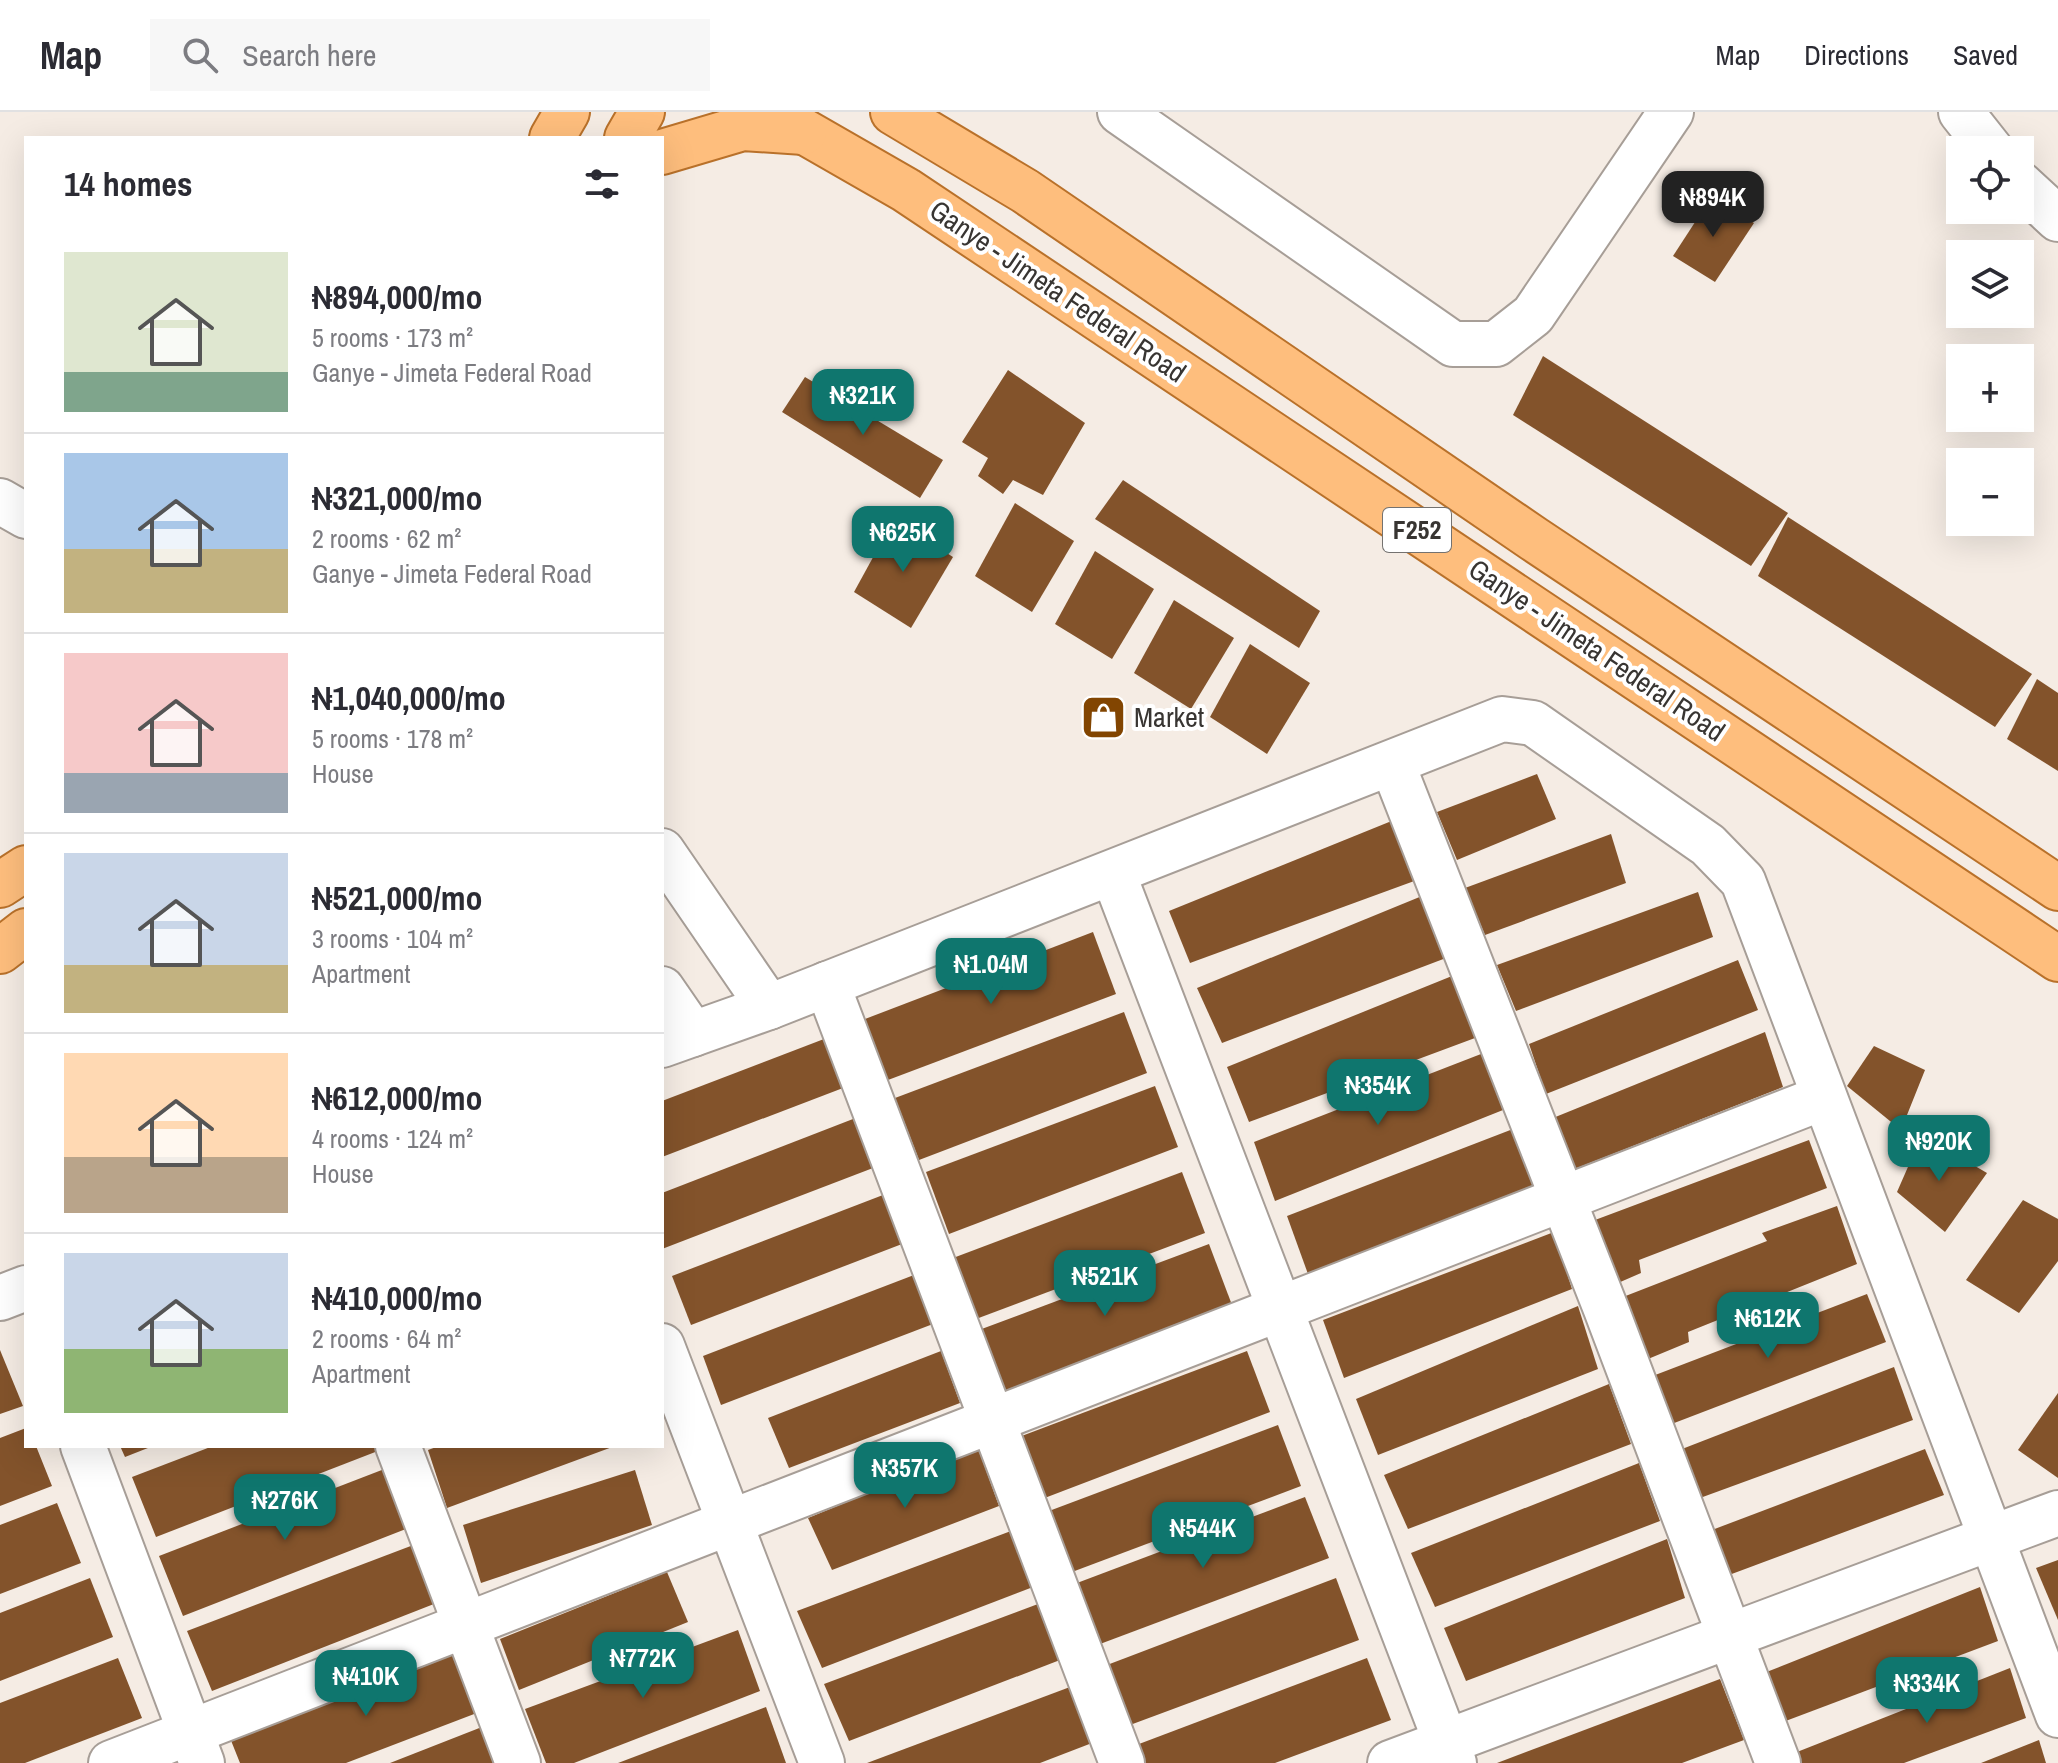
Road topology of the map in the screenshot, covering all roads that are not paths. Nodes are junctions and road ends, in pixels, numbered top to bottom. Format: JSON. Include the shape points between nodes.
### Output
{"nodes":[{"id":1,"x":545,"y":112,"type":"edge"},
{"id":2,"x":567,"y":112,"type":"edge"},
{"id":3,"x":642,"y":112,"type":"edge"},
{"id":4,"x":893,"y":112,"type":"edge"},
{"id":5,"x":1120,"y":112,"type":"edge"},
{"id":6,"x":1671,"y":112,"type":"edge"},
{"id":7,"x":1961,"y":112,"type":"edge"},
{"id":8,"x":787,"y":122,"type":"edge"},
{"id":9,"x":550,"y":136,"type":"edge"},
{"id":10,"x":551,"y":136,"type":"edge"},
{"id":11,"x":628,"y":136,"type":"edge"},
{"id":12,"x":1980,"y":136,"type":"edge"},
{"id":13,"x":664,"y":151,"type":"edge"},
{"id":14,"x":2034,"y":197,"type":"edge"},
{"id":15,"x":2058,"y":219,"type":"edge"},
{"id":16,"x":0,"y":501,"type":"edge"},
{"id":17,"x":24,"y":515,"type":"edge"},
{"id":18,"x":1392,"y":763,"type":"junction"},
{"id":19,"x":664,"y":854,"type":"edge"},
{"id":20,"x":24,"y":869,"type":"edge"},
{"id":21,"x":1113,"y":873,"type":"junction"},
{"id":22,"x":0,"y":885,"type":"edge"},
{"id":23,"x":2058,"y":888,"type":"edge"},
{"id":24,"x":24,"y":933,"type":"edge"},
{"id":25,"x":0,"y":951,"type":"edge"},
{"id":26,"x":2058,"y":959,"type":"edge"},
{"id":27,"x":827,"y":984,"type":"junction"},
{"id":28,"x":664,"y":995,"type":"edge"},
{"id":29,"x":769,"y":1007,"type":"junction"},
{"id":30,"x":678,"y":1040,"type":"edge"},
{"id":31,"x":1822,"y":1098,"type":"junction"},
{"id":32,"x":1563,"y":1199,"type":"junction"},
{"id":33,"x":1280,"y":1308,"type":"junction"},
{"id":34,"x":664,"y":1351,"type":"edge"},
{"id":35,"x":992,"y":1420,"type":"junction"},
{"id":36,"x":84,"y":1448,"type":"edge"},
{"id":37,"x":399,"y":1448,"type":"edge"},
{"id":38,"x":2058,"y":1513,"type":"edge"},
{"id":39,"x":730,"y":1523,"type":"junction"},
{"id":40,"x":1990,"y":1538,"type":"junction"},
{"id":41,"x":466,"y":1625,"type":"junction"},
{"id":42,"x":1730,"y":1636,"type":"junction"},
{"id":43,"x":2058,"y":1715,"type":"edge"},
{"id":44,"x":196,"y":1748,"type":"edge"},
{"id":45,"x":1450,"y":1752,"type":"edge"},
{"id":46,"x":111,"y":1763,"type":"edge"},
{"id":47,"x":518,"y":1763,"type":"edge"},
{"id":48,"x":822,"y":1763,"type":"edge"},
{"id":49,"x":1122,"y":1763,"type":"edge"},
{"id":50,"x":1390,"y":1763,"type":"edge"},
{"id":51,"x":1778,"y":1763,"type":"edge"}],
"edges":[{"from":1,"to":9,"type":"main road"},
{"from":2,"to":10,"type":"main road"},
{"from":3,"to":11,"type":"main road"},
{"from":4,"to":23,"type":"main road","name":"Ganye - Jimeta Federal Road","number":"F252","via":[[1025,191],[1508,522]]},
{"from":5,"to":6,"type":"lane","via":[[1453,344],[1496,344],[1533,315]]},
{"from":7,"to":12,"type":"lane"},
{"from":8,"to":13,"type":"main road","via":[[743,128]]},
{"from":8,"to":26,"type":"main road","name":"Ganye - Jimeta Federal Road","number":"F252","via":[[906,190]]},
{"from":14,"to":15,"type":"lane"},
{"from":16,"to":17,"type":"lane"},
{"from":18,"to":21,"type":"lane"},
{"from":18,"to":31,"type":"lane","via":[[1502,719],[1533,723],[1708,845],[1743,881],[1759,915]]},
{"from":18,"to":32,"type":"lane"},
{"from":19,"to":29,"type":"lane"},
{"from":20,"to":22,"type":"main road"},
{"from":21,"to":27,"type":"lane"},
{"from":21,"to":33,"type":"lane"},
{"from":24,"to":25,"type":"main road"},
{"from":27,"to":29,"type":"lane"},
{"from":27,"to":35,"type":"lane"},
{"from":28,"to":30,"type":"lane"},
{"from":29,"to":30,"type":"lane"},
{"from":31,"to":32,"type":"lane"},
{"from":31,"to":40,"type":"lane"},
{"from":32,"to":33,"type":"lane"},
{"from":32,"to":42,"type":"lane"},
{"from":33,"to":35,"type":"lane"},
{"from":33,"to":45,"type":"lane"},
{"from":34,"to":39,"type":"lane"},
{"from":35,"to":39,"type":"lane"},
{"from":35,"to":49,"type":"lane"},
{"from":36,"to":44,"type":"lane"},
{"from":37,"to":41,"type":"lane"},
{"from":38,"to":40,"type":"lane"},
{"from":39,"to":41,"type":"lane"},
{"from":39,"to":48,"type":"lane"},
{"from":40,"to":42,"type":"lane"},
{"from":40,"to":43,"type":"lane"},
{"from":41,"to":44,"type":"lane"},
{"from":41,"to":47,"type":"lane"},
{"from":42,"to":45,"type":"lane"},
{"from":42,"to":51,"type":"lane"},
{"from":44,"to":46,"type":"lane"},
{"from":45,"to":50,"type":"lane"}]}
